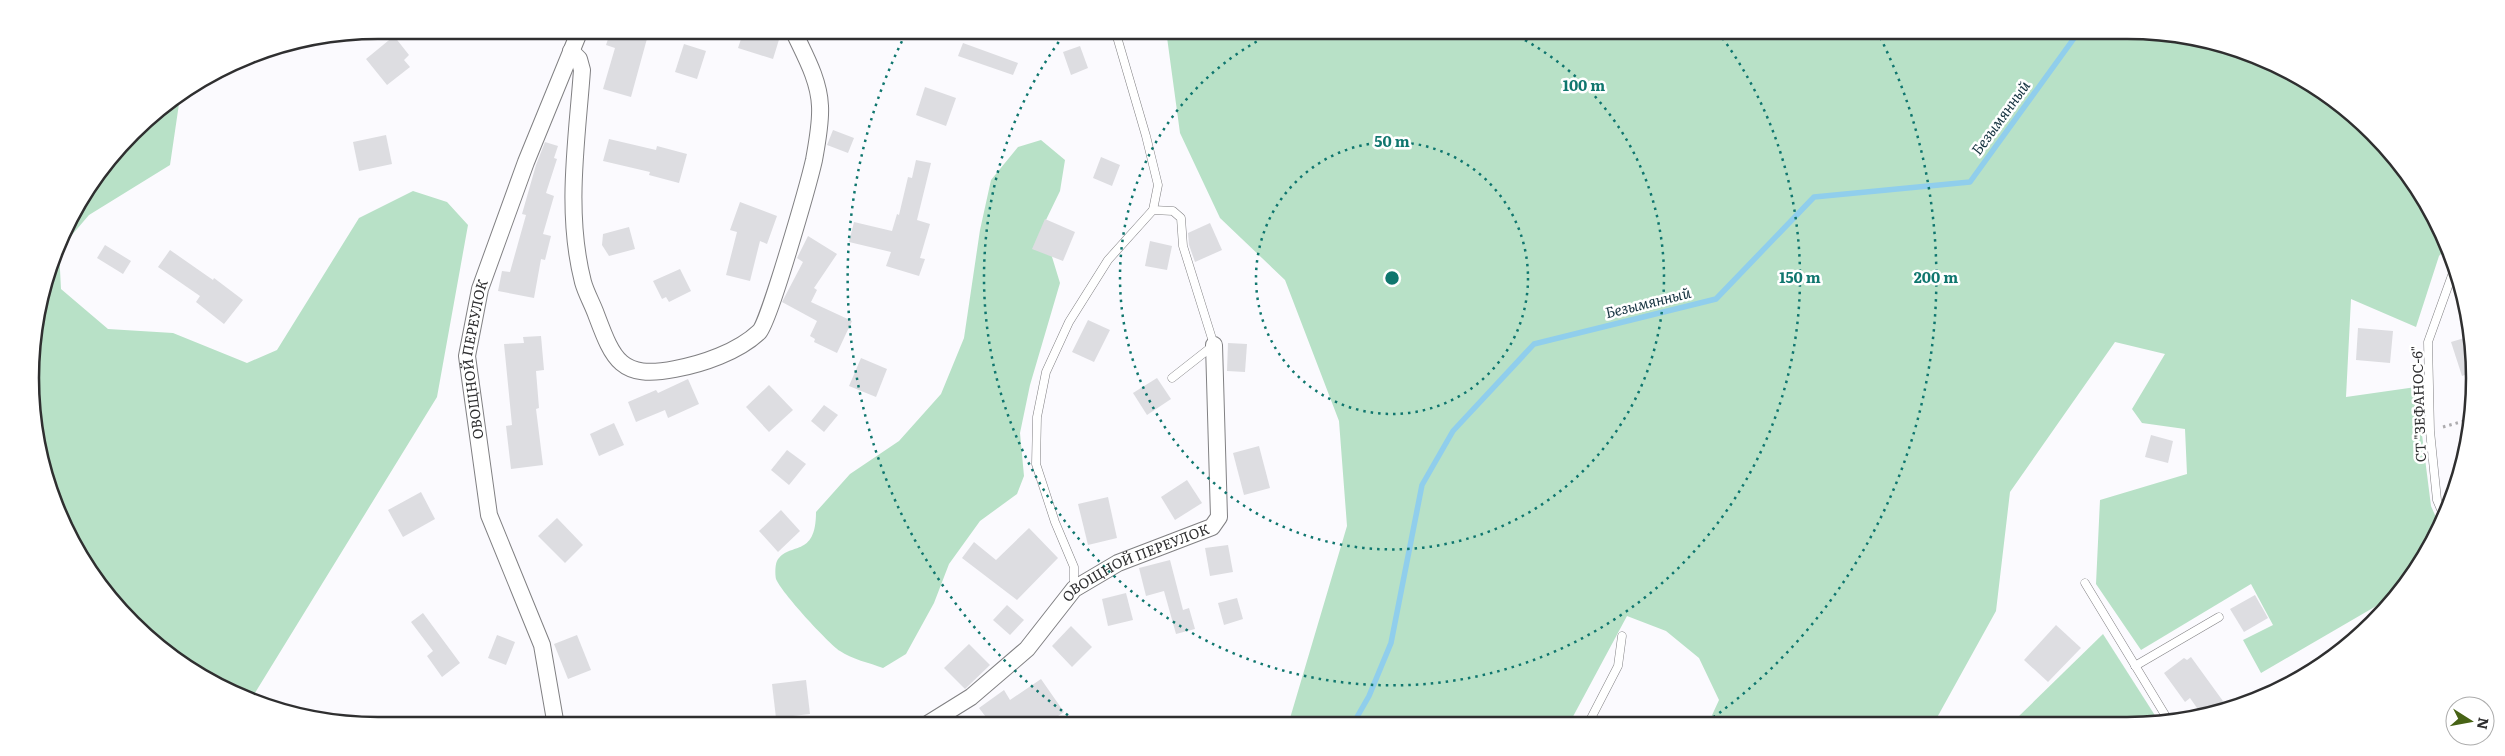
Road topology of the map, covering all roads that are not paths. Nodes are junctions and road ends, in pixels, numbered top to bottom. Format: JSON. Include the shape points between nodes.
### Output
{"nodes":[{"id":1,"x":576,"y":39,"type":"edge"},
{"id":2,"x":797,"y":39,"type":"edge"},
{"id":3,"x":1118,"y":39,"type":"edge"},
{"id":4,"x":571,"y":51,"type":"junction"},
{"id":5,"x":1153,"y":210,"type":"junction"},
{"id":6,"x":2451,"y":278,"type":"edge"},
{"id":7,"x":1214,"y":345,"type":"junction"},
{"id":8,"x":1172,"y":378,"type":"dead end"},
{"id":9,"x":2440,"y":507,"type":"edge"},
{"id":10,"x":2085,"y":583,"type":"dead end"},
{"id":11,"x":1074,"y":589,"type":"junction"},
{"id":12,"x":2219,"y":617,"type":"dead end"},
{"id":13,"x":1622,"y":636,"type":"dead end"},
{"id":14,"x":2135,"y":666,"type":"junction"},
{"id":15,"x":2165,"y":715,"type":"edge"},
{"id":16,"x":554,"y":717,"type":"edge"},
{"id":17,"x":939,"y":717,"type":"edge"},
{"id":18,"x":1592,"y":717,"type":"edge"}],
"edges":[{"from":1,"to":4,"type":"street","name":"ОВОЩНОЙ ПЕРЕУЛОК"},
{"from":2,"to":4,"type":"street","via":[[815,78],[819,120],[814,159],[760,331],[740,345],[706,361],[651,374],[624,365],[610,351],[584,284],[577,251],[573,181],[582,70],[579,59]]},
{"from":3,"to":5,"type":"lane","via":[[1158,185]]},
{"from":4,"to":16,"type":"street","name":"ОВОЩНОЙ ПЕРЕУЛОК","via":[[480,289],[468,356],[489,516],[542,645]]},
{"from":5,"to":7,"type":"lane","via":[[1173,211],[1180,218],[1183,246]]},
{"from":5,"to":11,"type":"lane","via":[[1108,260],[1069,322],[1046,372],[1037,417],[1036,464],[1074,567]]},
{"from":6,"to":9,"type":"lane","name":"СТ \"ЗЕФАНОС-6\"","via":[[2428,342],[2430,431]]},
{"from":7,"to":8,"type":"lane"},
{"from":7,"to":11,"type":"street","name":"ОВОЩНОЙ ПЕРЕУЛОК","via":[[1216,522],[1118,563]]},
{"from":10,"to":14,"type":"lane"},
{"from":11,"to":17,"type":"street","name":"ОВОЩНОЙ ПЕРЕУЛОК","via":[[1027,649],[971,697]]},
{"from":12,"to":14,"type":"lane"},
{"from":13,"to":18,"type":"lane","via":[[1618,666]]},
{"from":14,"to":15,"type":"lane"}]}
